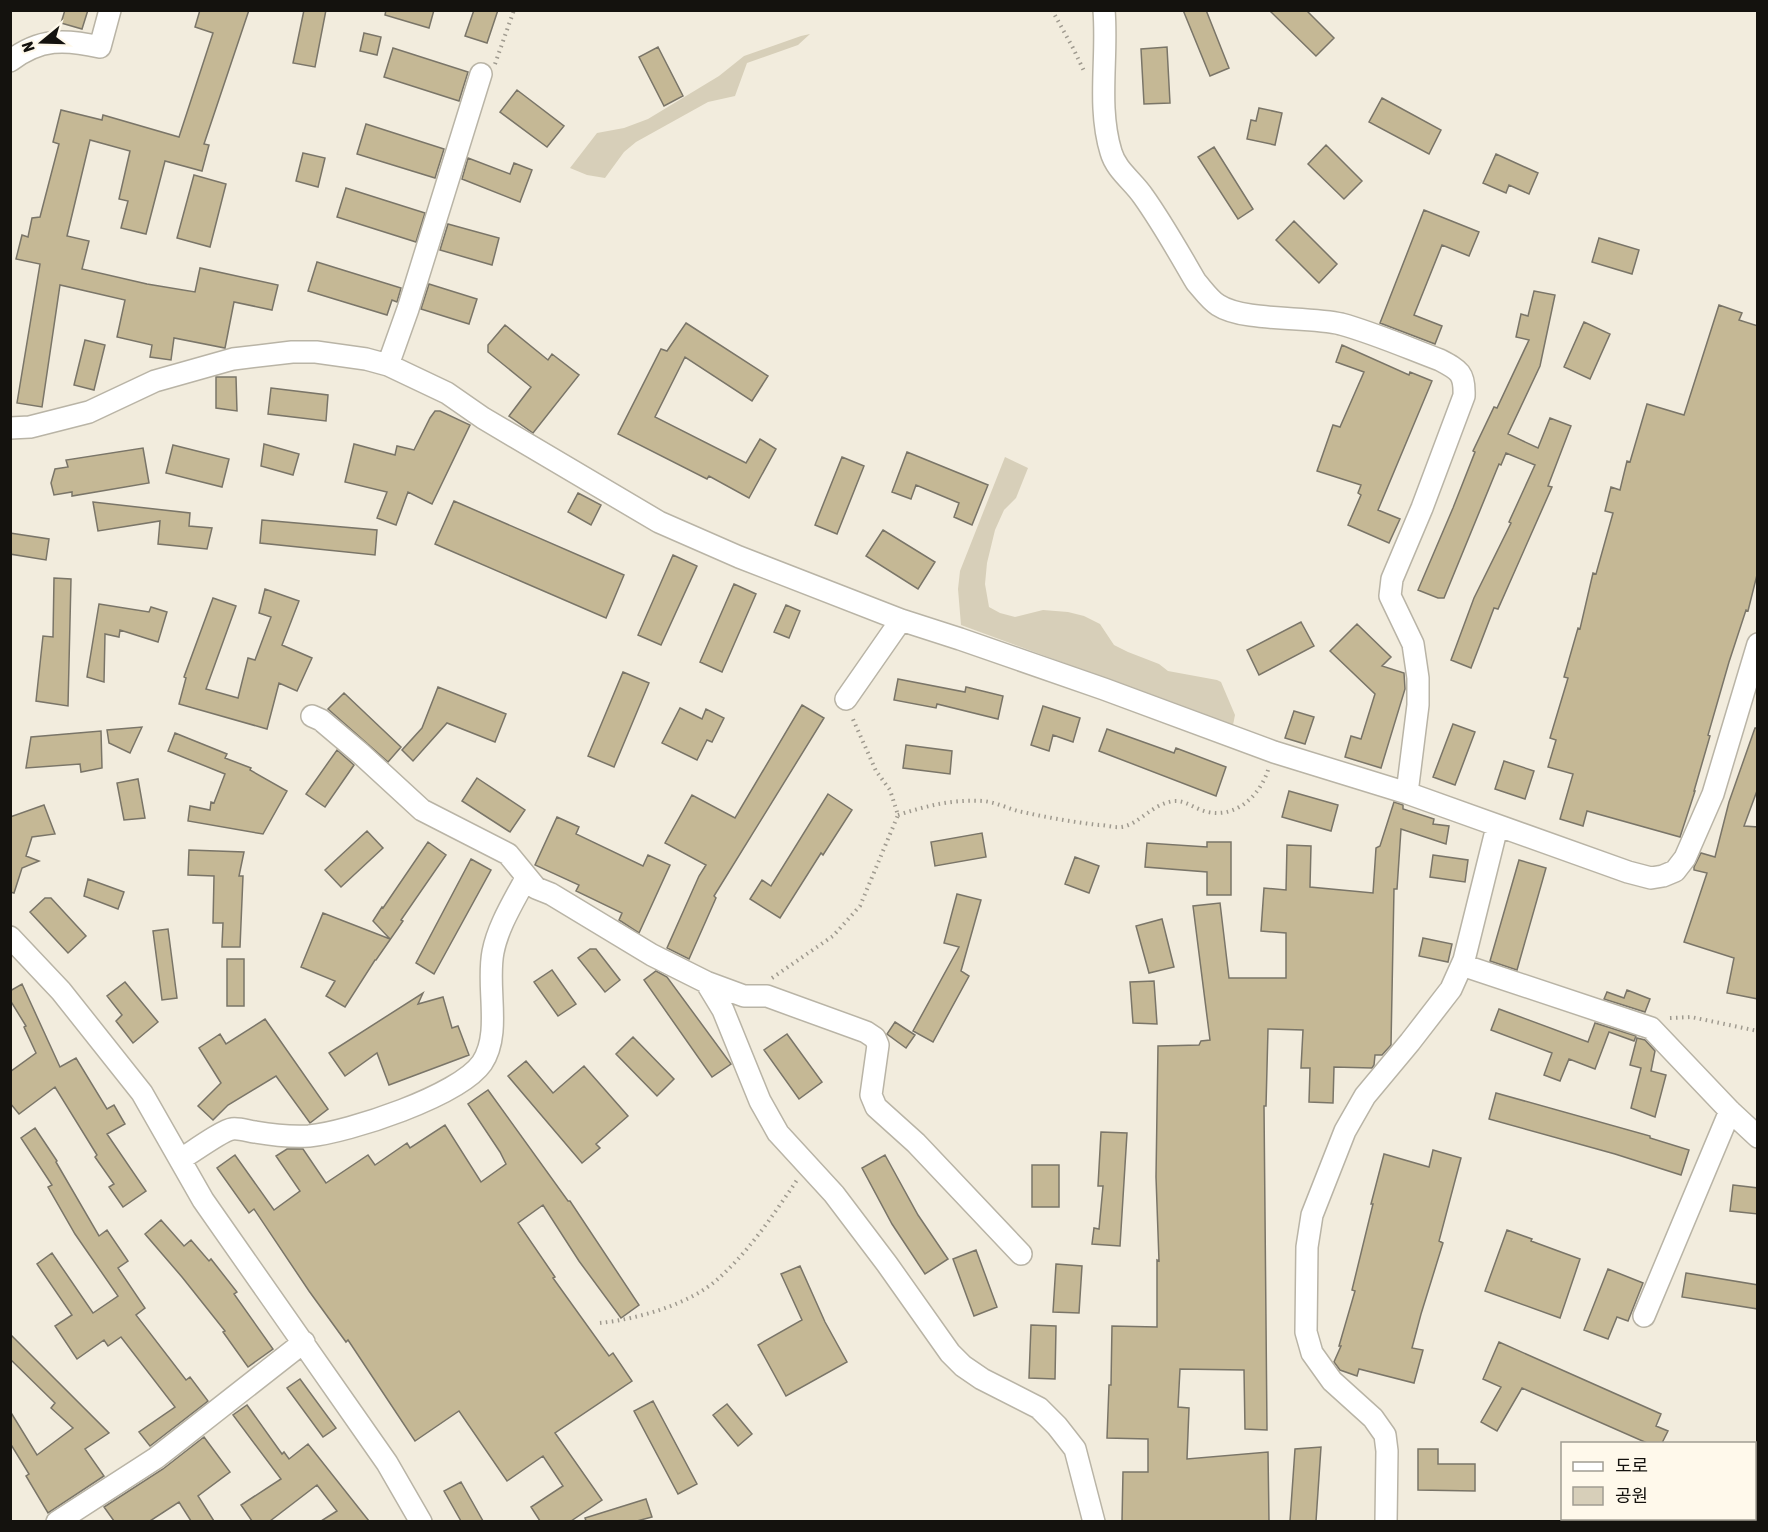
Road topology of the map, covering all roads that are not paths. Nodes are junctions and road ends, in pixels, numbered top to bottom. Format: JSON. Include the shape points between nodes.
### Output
{"nodes":[{"id":1,"x":110,"y":10,"type":"edge"},
{"id":2,"x":1104,"y":10,"type":"edge"},
{"id":3,"x":10,"y":61,"type":"edge"},
{"id":4,"x":481,"y":74,"type":"road end"},
{"id":5,"x":388,"y":365,"type":"junction"},
{"id":6,"x":10,"y":428,"type":"edge"},
{"id":7,"x":901,"y":620,"type":"junction"},
{"id":8,"x":1758,"y":644,"type":"edge"},
{"id":9,"x":846,"y":699,"type":"road end"},
{"id":10,"x":312,"y":716,"type":"dead end"},
{"id":11,"x":1407,"y":794,"type":"junction"},
{"id":12,"x":1497,"y":827,"type":"junction"},
{"id":13,"x":526,"y":878,"type":"junction"},
{"id":14,"x":10,"y":937,"type":"edge"},
{"id":15,"x":1462,"y":965,"type":"junction"},
{"id":16,"x":706,"y":982,"type":"junction"},
{"id":17,"x":1730,"y":1111,"type":"junction"},
{"id":18,"x":1758,"y":1137,"type":"edge"},
{"id":19,"x":181,"y":1159,"type":"junction"},
{"id":20,"x":1021,"y":1254,"type":"dead end"},
{"id":21,"x":1644,"y":1316,"type":"dead end"},
{"id":22,"x":304,"y":1342,"type":"junction"},
{"id":23,"x":57,"y":1521,"type":"edge"},
{"id":24,"x":421,"y":1521,"type":"edge"},
{"id":25,"x":1094,"y":1521,"type":"edge"},
{"id":26,"x":1386,"y":1521,"type":"edge"}],
"edges":[{"from":1,"to":3,"type":"street","via":[[100,47],[74,41],[51,42],[30,48]]},
{"from":2,"to":11,"type":"street","via":[[1104,93],[1111,151],[1206,294],[1230,310],[1341,324],[1440,360],[1455,368],[1465,383],[1464,396],[1392,579],[1390,596],[1413,644],[1418,678]]},
{"from":4,"to":5,"type":"street"},
{"from":5,"to":6,"type":"street","via":[[316,352],[233,359],[155,381],[89,412],[41,425]]},
{"from":5,"to":7,"type":"street","via":[[447,393],[659,522]]},
{"from":7,"to":9,"type":"street"},
{"from":7,"to":11,"type":"street","via":[[1274,752]]},
{"from":8,"to":12,"type":"street","via":[[1713,794],[1675,871],[1651,878],[1640,876]]},
{"from":10,"to":13,"type":"street","via":[[360,753],[422,810],[508,854]]},
{"from":11,"to":12,"type":"street"},
{"from":12,"to":15,"type":"street"},
{"from":13,"to":16,"type":"street","via":[[536,888]]},
{"from":13,"to":19,"type":"street","via":[[505,917],[493,951],[491,1044],[466,1079],[395,1113],[350,1129],[308,1136],[231,1129]]},
{"from":14,"to":19,"type":"street","via":[[61,991],[142,1093]]},
{"from":15,"to":17,"type":"street","via":[[1651,1028]]},
{"from":15,"to":26,"type":"street","via":[[1451,989],[1365,1096],[1345,1131],[1312,1215],[1307,1247],[1306,1332],[1312,1353],[1332,1381],[1373,1418],[1385,1435]]},
{"from":16,"to":20,"type":"street","via":[[744,996],[767,996],[875,1038],[878,1045],[871,1095],[876,1107],[916,1143]]},
{"from":16,"to":25,"type":"street","via":[[723,1010],[778,1133],[834,1194],[950,1353],[982,1379],[1039,1408],[1076,1449]]},
{"from":17,"to":18,"type":"street"},
{"from":17,"to":21,"type":"street"},
{"from":19,"to":22,"type":"street","via":[[203,1200]]},
{"from":22,"to":23,"type":"street","via":[[156,1458]]},
{"from":22,"to":24,"type":"street","via":[[387,1463]]}]}
